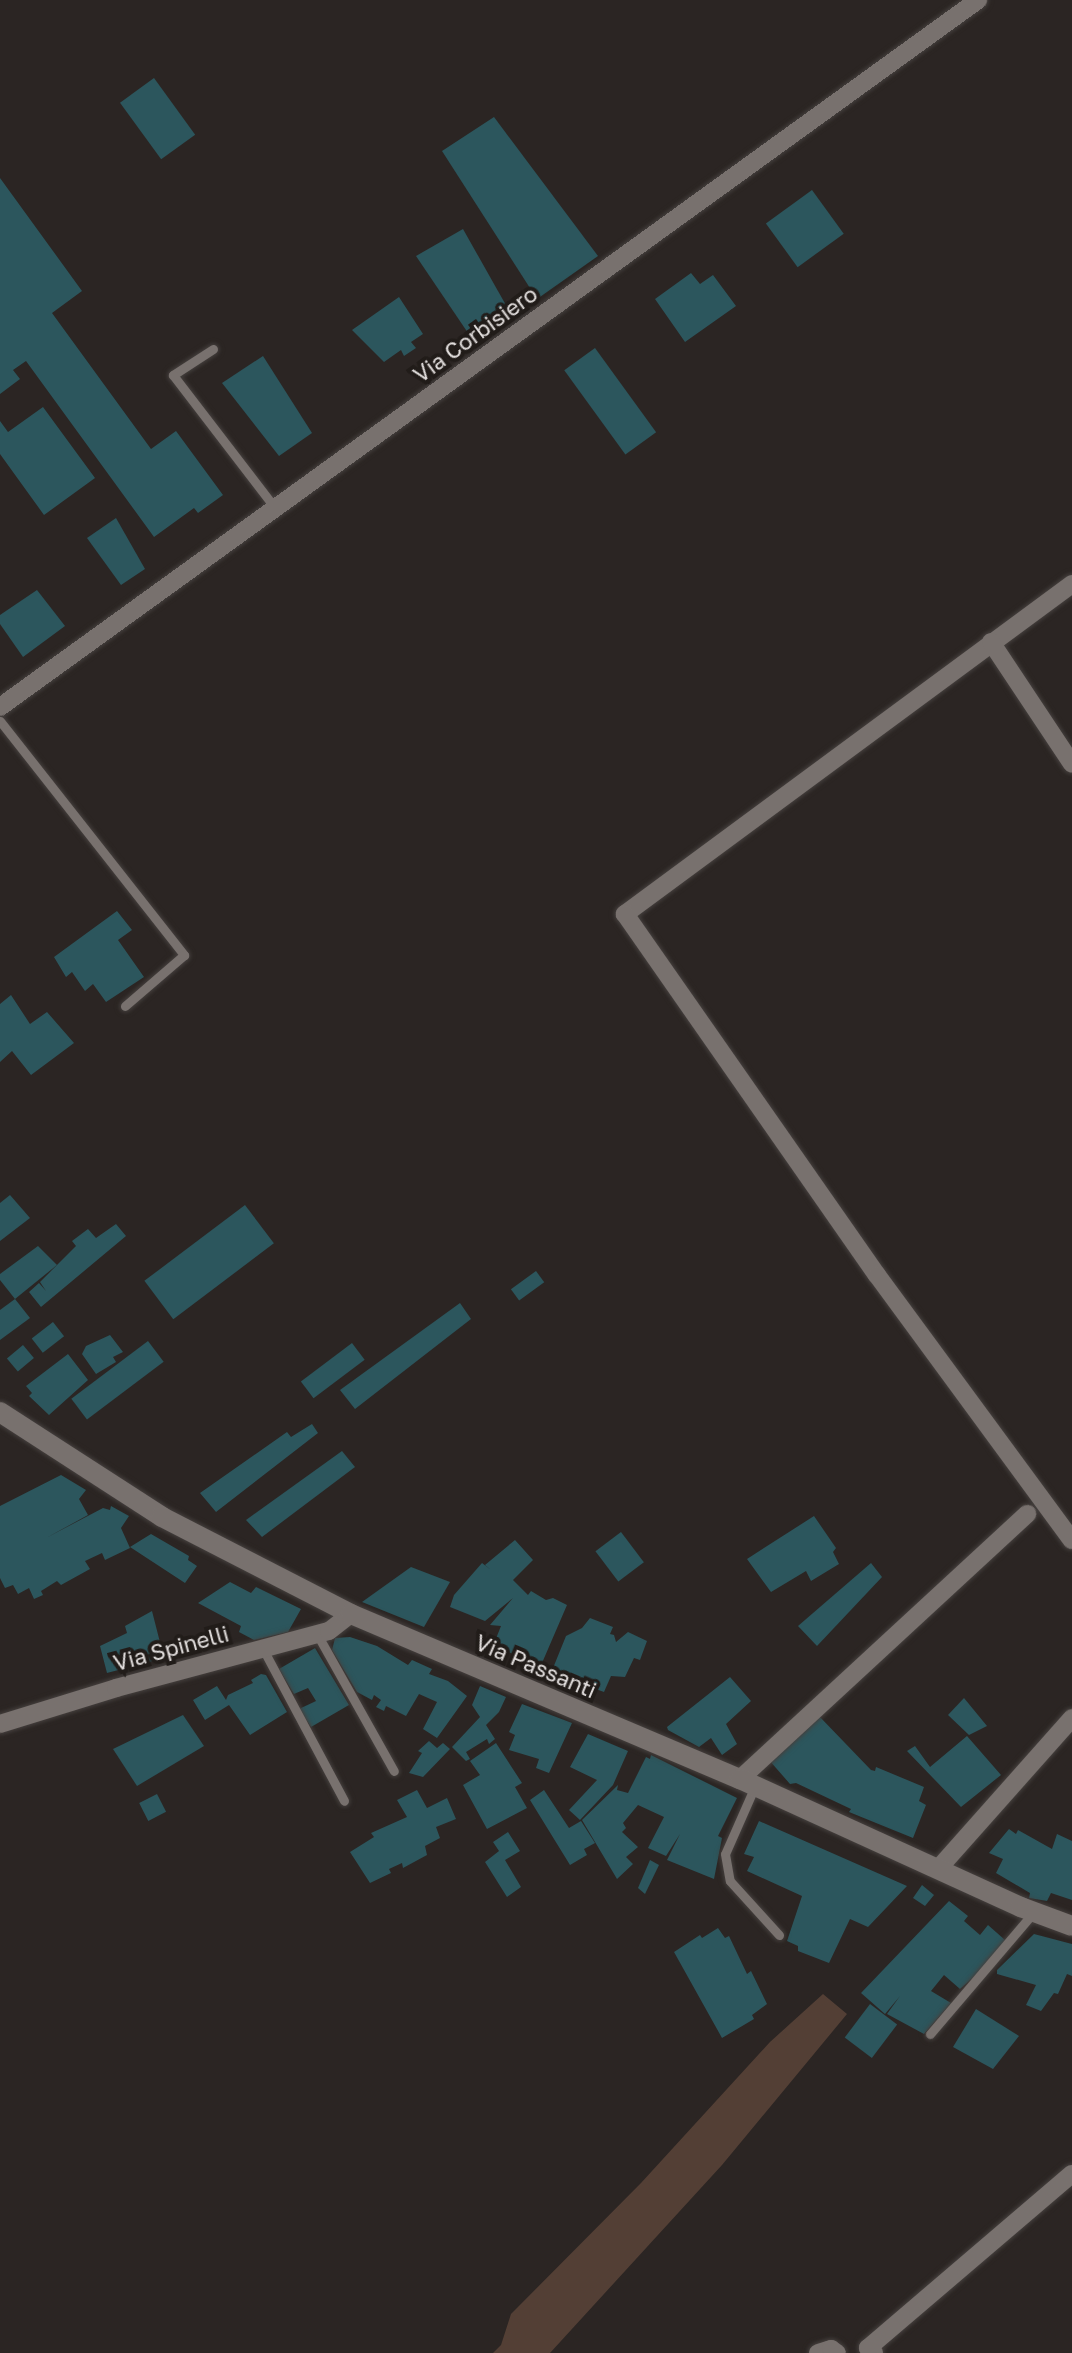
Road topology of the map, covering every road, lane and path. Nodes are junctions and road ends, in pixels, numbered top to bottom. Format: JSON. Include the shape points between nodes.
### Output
{"nodes":[{"id":1,"x":978,"y":0,"type":"edge"},
{"id":2,"x":213,"y":349,"type":"dead end"},
{"id":3,"x":275,"y":508,"type":"junction"},
{"id":4,"x":1072,"y":584,"type":"edge"},
{"id":5,"x":991,"y":642,"type":"junction"},
{"id":6,"x":0,"y":707,"type":"edge"},
{"id":7,"x":0,"y":721,"type":"edge"},
{"id":8,"x":1072,"y":764,"type":"edge"},
{"id":9,"x":125,"y":1006,"type":"dead end"},
{"id":10,"x":0,"y":1412,"type":"edge"},
{"id":11,"x":1027,"y":1514,"type":"dead end"},
{"id":12,"x":1072,"y":1540,"type":"edge"},
{"id":13,"x":351,"y":1614,"type":"junction"},
{"id":14,"x":317,"y":1634,"type":"junction"},
{"id":15,"x":263,"y":1649,"type":"junction"},
{"id":16,"x":1072,"y":1718,"type":"edge"},
{"id":17,"x":0,"y":1724,"type":"edge"},
{"id":18,"x":394,"y":1771,"type":"dead end"},
{"id":19,"x":748,"y":1782,"type":"junction"},
{"id":20,"x":344,"y":1801,"type":"dead end"},
{"id":21,"x":938,"y":1869,"type":"junction"},
{"id":22,"x":1034,"y":1912,"type":"junction"},
{"id":23,"x":1072,"y":1926,"type":"edge"},
{"id":24,"x":779,"y":1935,"type":"dead end"},
{"id":25,"x":930,"y":2034,"type":"dead end"},
{"id":26,"x":1072,"y":2174,"type":"edge"},
{"id":27,"x":868,"y":2351,"type":"edge"},
{"id":28,"x":818,"y":2353,"type":"edge"},
{"id":29,"x":837,"y":2353,"type":"edge"}],
"edges":[{"from":1,"to":3,"type":"street","name":"Via Corbisiero"},
{"from":2,"to":3,"type":"lane","via":[[173,375]]},
{"from":3,"to":6,"type":"street","name":"Via Corbisiero"},
{"from":4,"to":5,"type":"street"},
{"from":5,"to":8,"type":"street"},
{"from":5,"to":12,"type":"street","via":[[625,914],[877,1275]]},
{"from":7,"to":9,"type":"lane","via":[[184,955]]},
{"from":10,"to":13,"type":"street","name":"Via Passanti","via":[[162,1517]]},
{"from":11,"to":19,"type":"street"},
{"from":13,"to":14,"type":"street","name":"Via Spinelli","via":[[342,1625]]},
{"from":13,"to":19,"type":"street","name":"Via Passanti"},
{"from":14,"to":15,"type":"street","name":"Via Spinelli"},
{"from":14,"to":18,"type":"lane"},
{"from":15,"to":17,"type":"street","name":"Via Spinelli"},
{"from":15,"to":20,"type":"lane"},
{"from":16,"to":21,"type":"street"},
{"from":19,"to":21,"type":"street","name":"Via Passanti"},
{"from":19,"to":24,"type":"lane","via":[[725,1854],[730,1881]]},
{"from":21,"to":22,"type":"street","name":"Via Passanti"},
{"from":22,"to":23,"type":"street","name":"Via Passanti"},
{"from":22,"to":25,"type":"lane"},
{"from":26,"to":27,"type":"street"},
{"from":28,"to":29,"type":"street"}]}
